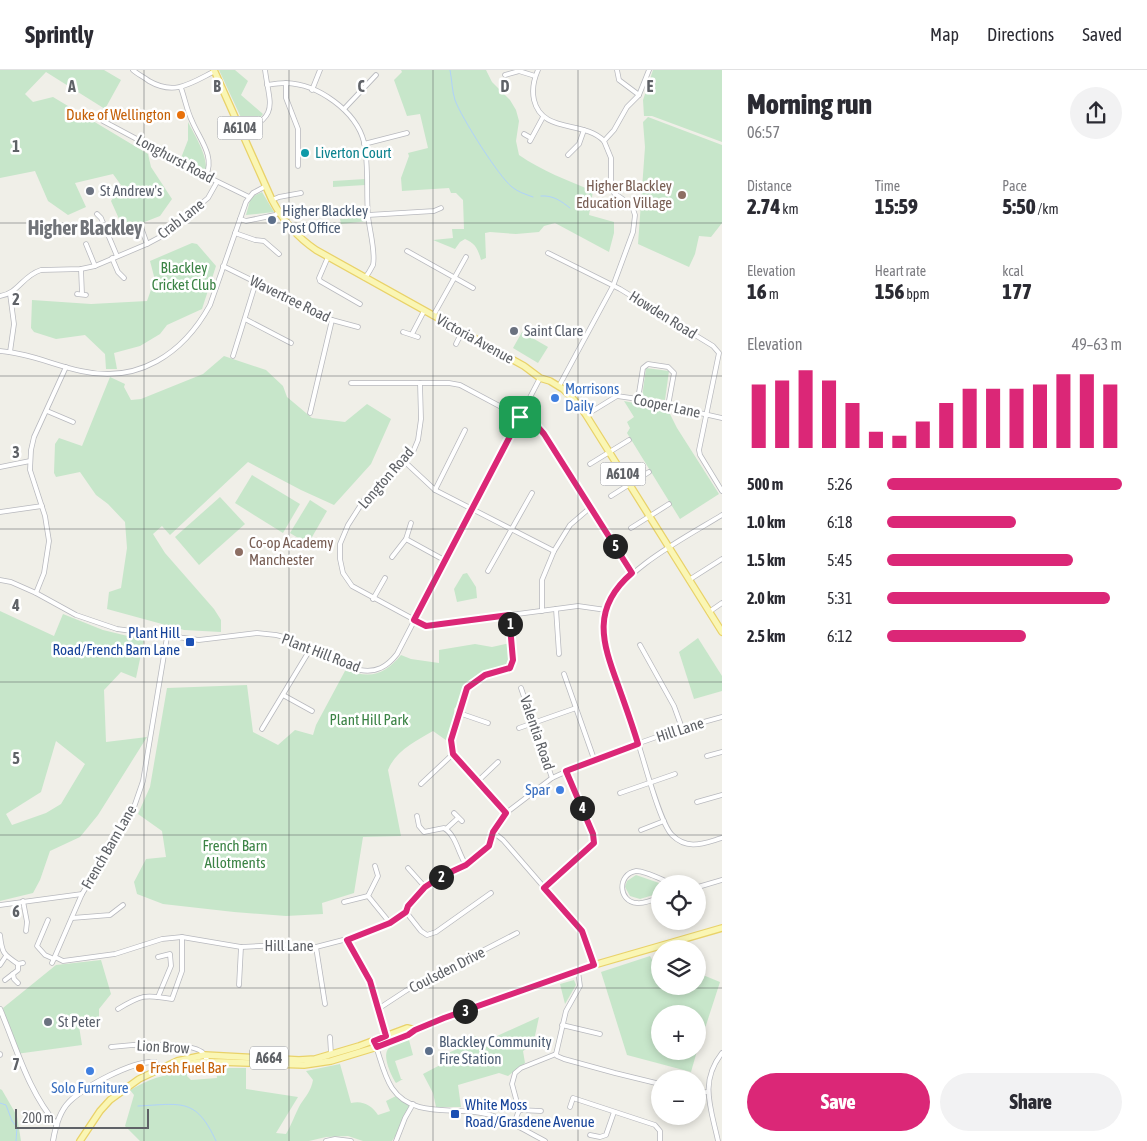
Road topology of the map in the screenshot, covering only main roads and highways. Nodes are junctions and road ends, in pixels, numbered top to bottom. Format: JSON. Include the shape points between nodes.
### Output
{"nodes":[{"id":1,"x":214,"y":71,"type":"edge"},
{"id":2,"x":722,"y":632,"type":"edge"},
{"id":3,"x":722,"y":928,"type":"edge"},
{"id":4,"x":376,"y":1044,"type":"junction"},
{"id":5,"x":174,"y":1064,"type":"junction"},
{"id":6,"x":80,"y":1141,"type":"edge"}],
"edges":[{"from":1,"to":2,"type":"main road","name":"Victoria Avenue","number":"A6104","via":[[272,200],[291,228],[328,257],[559,386],[571,396]]},
{"from":3,"to":4,"type":"main road","via":[[594,965],[415,1030],[407,1028]]},
{"from":4,"to":5,"type":"main road","number":"A664","via":[[299,1060],[205,1055]]},
{"from":4,"to":5,"type":"main road","via":[[332,1061],[304,1066],[208,1062]]},
{"from":5,"to":6,"type":"main road","number":"A664","via":[[139,1079],[110,1100]]}]}
